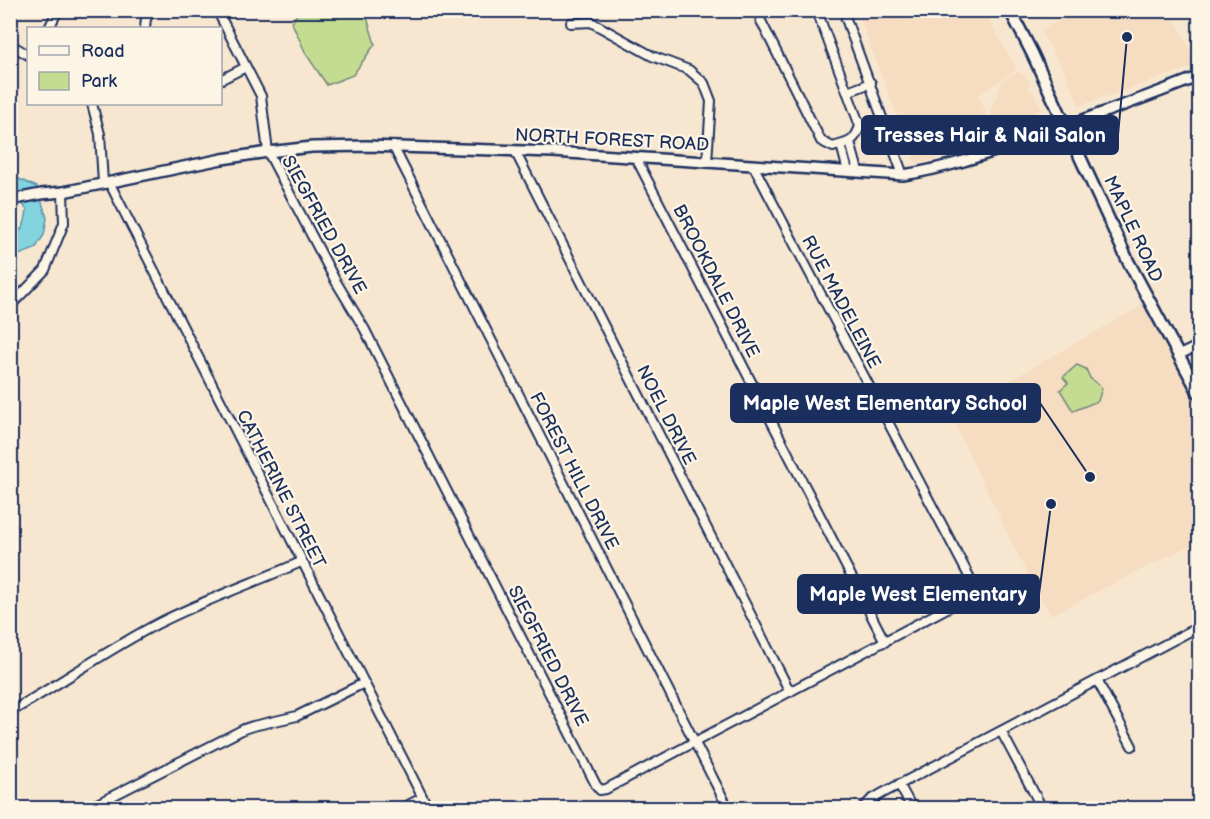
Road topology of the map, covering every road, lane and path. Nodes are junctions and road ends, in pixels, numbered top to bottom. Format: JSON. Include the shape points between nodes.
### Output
{"nodes":[{"id":1,"x":58,"y":10,"type":"edge"},
{"id":2,"x":153,"y":10,"type":"edge"},
{"id":3,"x":217,"y":10,"type":"edge"},
{"id":4,"x":1010,"y":10,"type":"edge"},
{"id":5,"x":817,"y":11,"type":"edge"},
{"id":6,"x":846,"y":19,"type":"dead end"},
{"id":7,"x":761,"y":21,"type":"dead end"},
{"id":8,"x":571,"y":23,"type":"dead end"},
{"id":9,"x":50,"y":27,"type":"edge"},
{"id":10,"x":145,"y":27,"type":"edge"},
{"id":11,"x":10,"y":44,"type":"edge"},
{"id":12,"x":27,"y":54,"type":"edge"},
{"id":13,"x":246,"y":67,"type":"junction"},
{"id":14,"x":1200,"y":76,"type":"edge"},
{"id":15,"x":222,"y":79,"type":"edge"},
{"id":16,"x":871,"y":83,"type":"junction"},
{"id":17,"x":847,"y":92,"type":"junction"},
{"id":18,"x":92,"y":105,"type":"edge"},
{"id":19,"x":1067,"y":126,"type":"junction"},
{"id":20,"x":849,"y":142,"type":"junction"},
{"id":21,"x":840,"y":145,"type":"junction"},
{"id":22,"x":393,"y":147,"type":"junction"},
{"id":23,"x":515,"y":151,"type":"junction"},
{"id":24,"x":268,"y":152,"type":"junction"},
{"id":25,"x":636,"y":158,"type":"junction"},
{"id":26,"x":707,"y":162,"type":"junction"},
{"id":27,"x":753,"y":165,"type":"junction"},
{"id":28,"x":848,"y":171,"type":"junction"},
{"id":29,"x":858,"y":171,"type":"junction"},
{"id":30,"x":903,"y":175,"type":"junction"},
{"id":31,"x":106,"y":183,"type":"junction"},
{"id":32,"x":63,"y":192,"type":"junction"},
{"id":33,"x":10,"y":200,"type":"edge"},
{"id":34,"x":10,"y":306,"type":"edge"},
{"id":35,"x":1200,"y":345,"type":"edge"},
{"id":36,"x":1179,"y":355,"type":"junction"},
{"id":37,"x":1200,"y":395,"type":"edge"},
{"id":38,"x":302,"y":562,"type":"junction"},
{"id":39,"x":971,"y":580,"type":"joint"},
{"id":40,"x":1200,"y":626,"type":"edge"},
{"id":41,"x":885,"y":642,"type":"junction"},
{"id":42,"x":1097,"y":680,"type":"junction"},
{"id":43,"x":364,"y":683,"type":"junction"},
{"id":44,"x":790,"y":692,"type":"junction"},
{"id":45,"x":10,"y":712,"type":"edge"},
{"id":46,"x":1001,"y":730,"type":"junction"},
{"id":47,"x":695,"y":742,"type":"junction"},
{"id":48,"x":1132,"y":746,"type":"dead end"},
{"id":49,"x":899,"y":784,"type":"junction"},
{"id":50,"x":422,"y":798,"type":"junction"},
{"id":51,"x":89,"y":808,"type":"edge"},
{"id":52,"x":402,"y":808,"type":"edge"},
{"id":53,"x":428,"y":808,"type":"edge"},
{"id":54,"x":728,"y":808,"type":"edge"},
{"id":55,"x":863,"y":808,"type":"edge"},
{"id":56,"x":912,"y":808,"type":"edge"},
{"id":57,"x":1042,"y":808,"type":"edge"}],
"edges":[{"from":1,"to":9,"type":"street"},
{"from":2,"to":10,"type":"street"},
{"from":3,"to":13,"type":"street"},
{"from":4,"to":19,"type":"main road","name":"MAPLE ROAD"},
{"from":5,"to":17,"type":"street"},
{"from":6,"to":16,"type":"street"},
{"from":7,"to":21,"type":"street","via":[[821,141],[833,147]]},
{"from":8,"to":26,"type":"street","via":[[591,21],[652,56],[689,70],[704,83],[711,101]]},
{"from":11,"to":12,"type":"street"},
{"from":13,"to":15,"type":"street"},
{"from":13,"to":24,"type":"street","via":[[261,96]]},
{"from":14,"to":19,"type":"street","name":"NORTH FOREST ROAD"},
{"from":16,"to":17,"type":"street"},
{"from":16,"to":30,"type":"street"},
{"from":17,"to":20,"type":"street","via":[[860,126]]},
{"from":18,"to":31,"type":"street"},
{"from":19,"to":30,"type":"street","name":"NORTH FOREST ROAD","via":[[959,163]]},
{"from":19,"to":36,"type":"main road","name":"MAPLE ROAD","via":[[1128,261]]},
{"from":20,"to":21,"type":"street"},
{"from":20,"to":29,"type":"street"},
{"from":21,"to":28,"type":"street"},
{"from":22,"to":23,"type":"street","name":"NORTH FOREST ROAD"},
{"from":22,"to":24,"type":"street","name":"NORTH FOREST ROAD","via":[[312,147]]},
{"from":22,"to":47,"type":"street","name":"FOREST HILL DRIVE"},
{"from":23,"to":25,"type":"street","name":"NORTH FOREST ROAD"},
{"from":23,"to":44,"type":"street","name":"NOEL DRIVE"},
{"from":24,"to":31,"type":"street","name":"NORTH FOREST ROAD"},
{"from":24,"to":47,"type":"street","name":"SIEGFRIED DRIVE","via":[[364,328],[596,785],[600,790],[606,789]]},
{"from":25,"to":26,"type":"street","name":"NORTH FOREST ROAD"},
{"from":25,"to":41,"type":"street","name":"BROOKDALE DRIVE"},
{"from":26,"to":27,"type":"street","name":"NORTH FOREST ROAD"},
{"from":27,"to":28,"type":"street","name":"NORTH FOREST ROAD"},
{"from":27,"to":39,"type":"street","name":"RUE MADELEINE"},
{"from":28,"to":29,"type":"street","name":"NORTH FOREST ROAD"},
{"from":29,"to":30,"type":"street","name":"NORTH FOREST ROAD"},
{"from":31,"to":32,"type":"street","name":"NORTH FOREST ROAD"},
{"from":31,"to":38,"type":"street","name":"CATHERINE STREET"},
{"from":32,"to":33,"type":"street","name":"NORTH FOREST ROAD"},
{"from":32,"to":34,"type":"street","via":[[64,224],[45,270]]},
{"from":35,"to":36,"type":"street"},
{"from":36,"to":37,"type":"main road","name":"MAPLE ROAD"},
{"from":38,"to":43,"type":"street","name":"CATHERINE STREET"},
{"from":38,"to":45,"type":"street","via":[[158,624]]},
{"from":39,"to":41,"type":"street","name":"SIEGFRIED DRIVE","via":[[972,590],[966,598]]},
{"from":40,"to":42,"type":"street"},
{"from":41,"to":44,"type":"street","name":"SIEGFRIED DRIVE"},
{"from":42,"to":46,"type":"street"},
{"from":42,"to":48,"type":"street"},
{"from":43,"to":50,"type":"street","name":"CATHERINE STREET"},
{"from":43,"to":51,"type":"street","via":[[297,716],[244,729]]},
{"from":44,"to":47,"type":"street","name":"SIEGFRIED DRIVE"},
{"from":46,"to":49,"type":"street"},
{"from":46,"to":57,"type":"street"},
{"from":47,"to":54,"type":"street","name":"FOREST HILL DRIVE"},
{"from":49,"to":55,"type":"street"},
{"from":49,"to":56,"type":"street"},
{"from":50,"to":52,"type":"street"},
{"from":50,"to":53,"type":"street","name":"CATHERINE STREET"}]}
